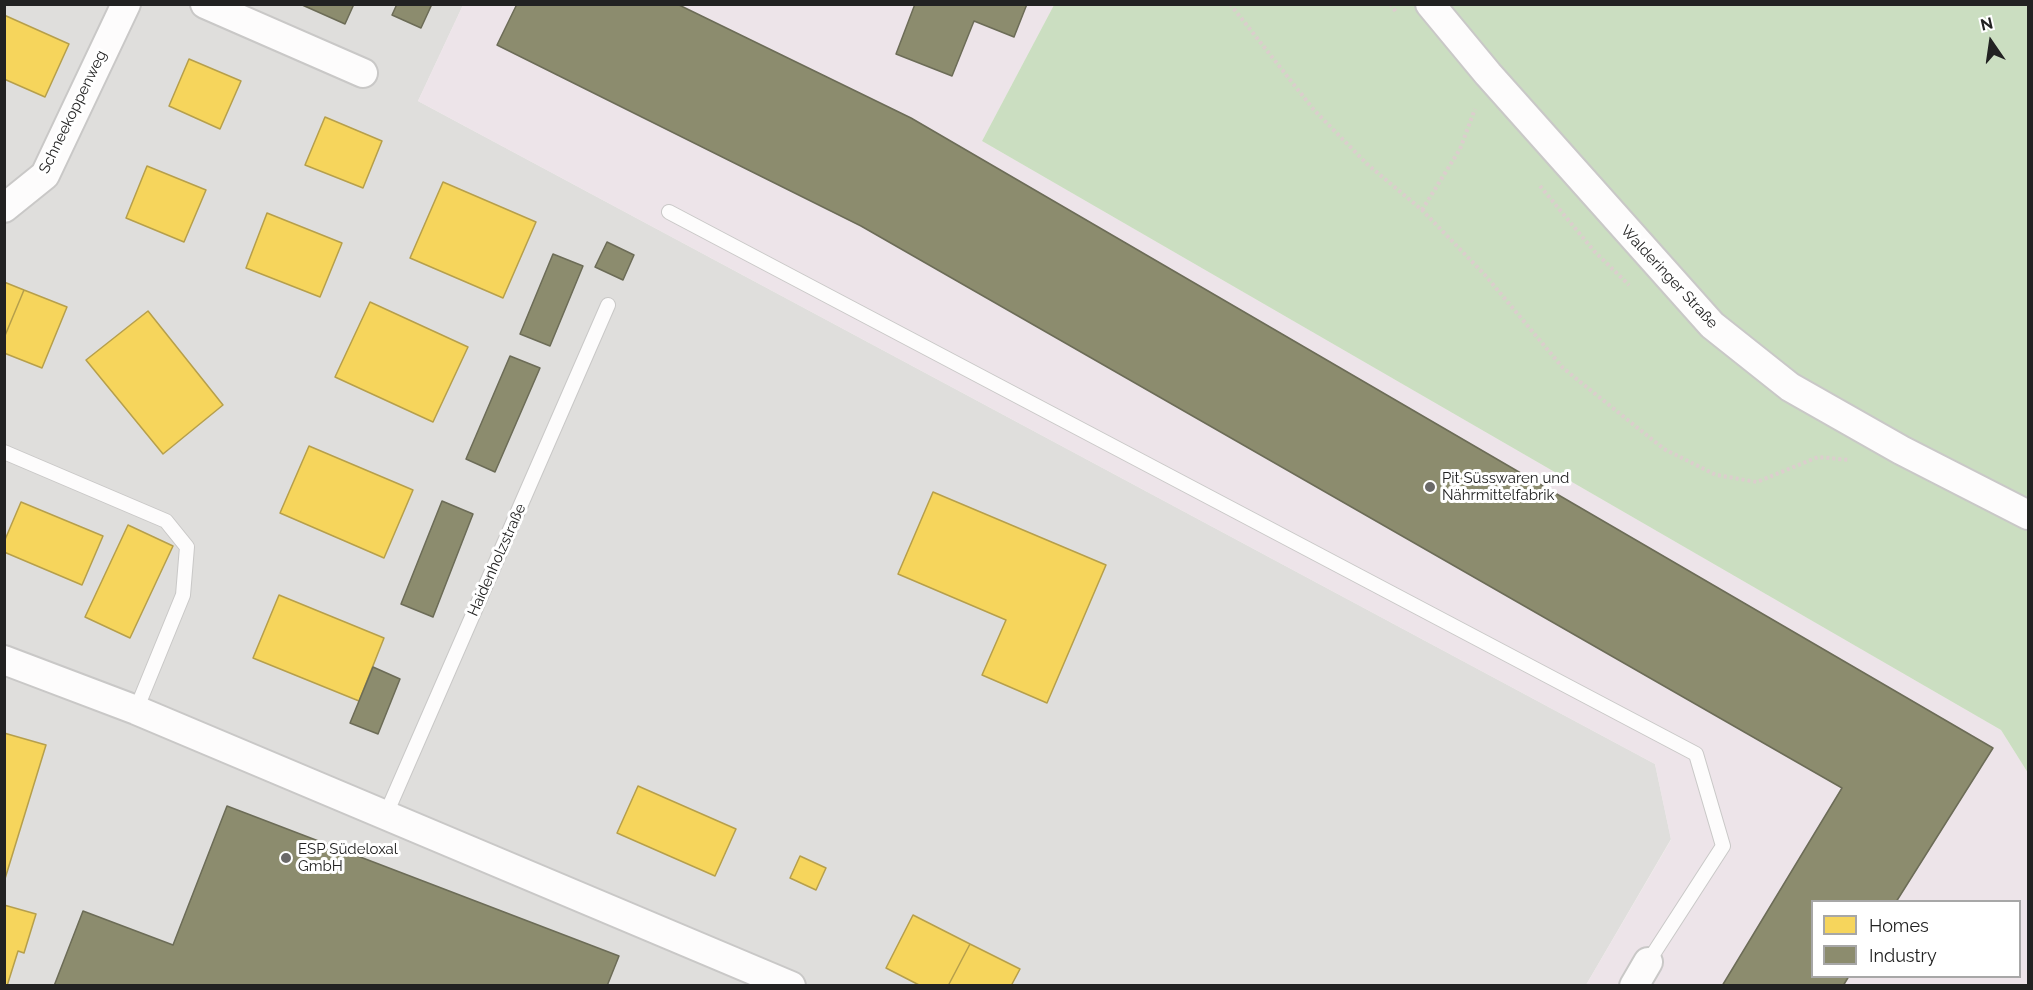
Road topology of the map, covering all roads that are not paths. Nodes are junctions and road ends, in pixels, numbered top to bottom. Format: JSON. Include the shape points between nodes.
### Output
{"nodes":[{"id":1,"x":126,"y":4,"type":"edge"},
{"id":2,"x":205,"y":4,"type":"edge"},
{"id":3,"x":1430,"y":4,"type":"edge"},
{"id":4,"x":363,"y":73,"type":"dead end"},
{"id":5,"x":4,"y":208,"type":"edge"},
{"id":6,"x":669,"y":212,"type":"dead end"},
{"id":7,"x":608,"y":305,"type":"dead end"},
{"id":8,"x":4,"y":452,"type":"edge"},
{"id":9,"x":2028,"y":515,"type":"edge"},
{"id":10,"x":4,"y":660,"type":"edge"},
{"id":11,"x":136,"y":710,"type":"junction"},
{"id":12,"x":386,"y":814,"type":"junction"},
{"id":13,"x":1641,"y":974,"type":"edge"},
{"id":14,"x":791,"y":986,"type":"edge"}],
"edges":[{"from":1,"to":5,"type":"street","name":"Schneekoppenweg","via":[[45,175]]},
{"from":2,"to":4,"type":"street"},
{"from":3,"to":9,"type":"street","name":"Walderinger Straße","via":[[1712,325],[1790,387]]},
{"from":6,"to":13,"type":"lane","via":[[1696,754],[1723,846]]},
{"from":7,"to":12,"type":"lane","name":"Haidenholzstraße"},
{"from":8,"to":11,"type":"lane","via":[[166,521],[187,547],[183,595]]},
{"from":10,"to":11,"type":"street"},
{"from":11,"to":12,"type":"street"},
{"from":12,"to":14,"type":"street"}]}
